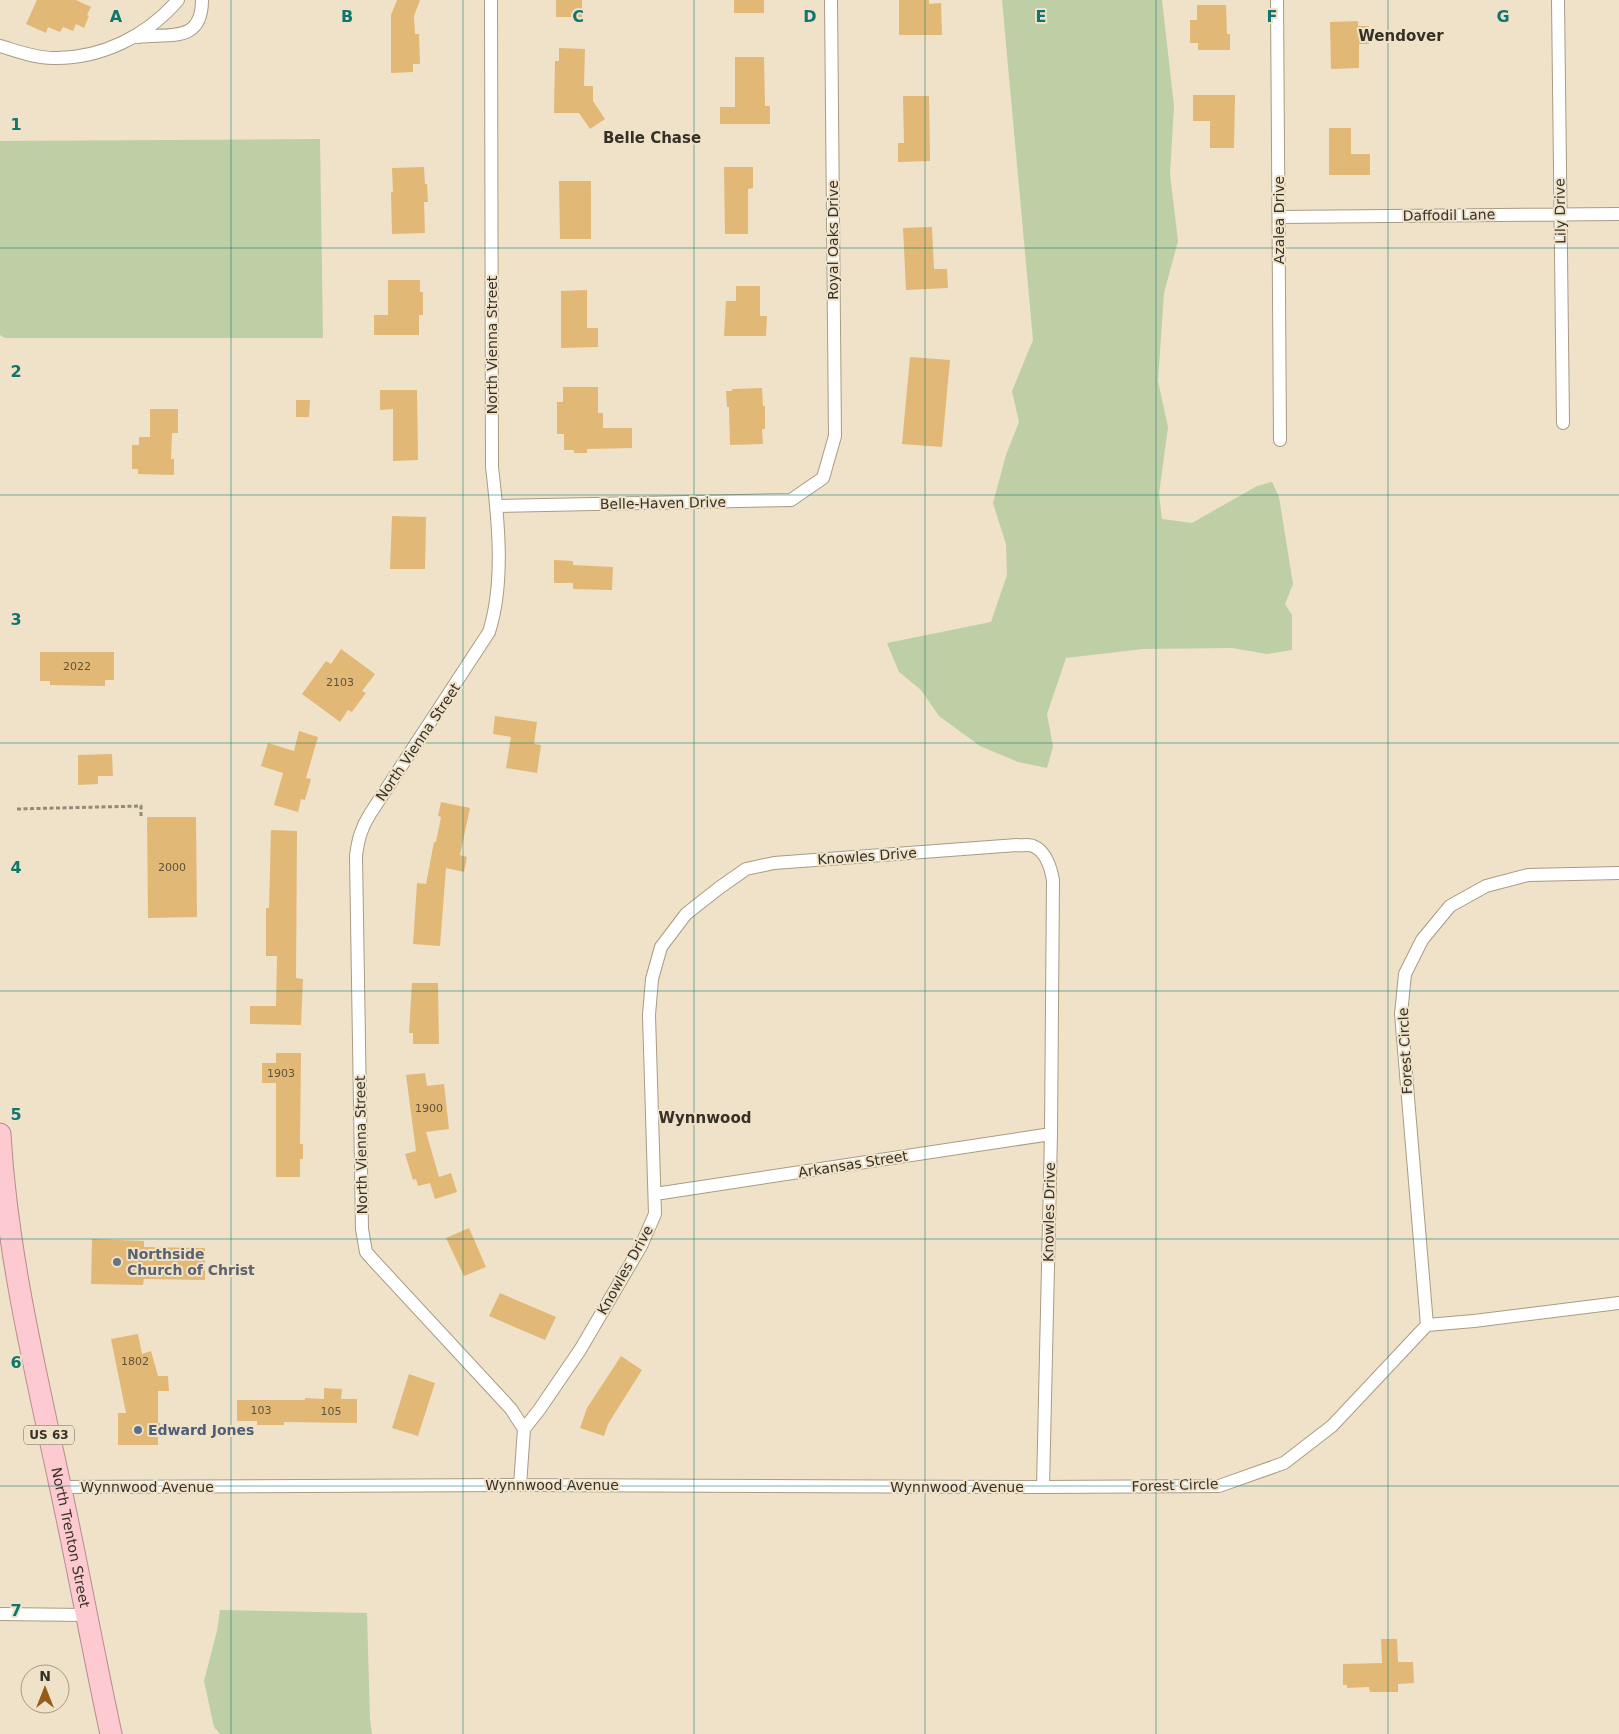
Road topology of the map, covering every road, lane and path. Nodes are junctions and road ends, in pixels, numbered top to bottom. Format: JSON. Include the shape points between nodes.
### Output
{"nodes":[{"id":1,"x":178,"y":0,"type":"edge"},
{"id":2,"x":202,"y":0,"type":"edge"},
{"id":3,"x":491,"y":0,"type":"edge"},
{"id":4,"x":831,"y":0,"type":"edge"},
{"id":5,"x":1277,"y":0,"type":"edge"},
{"id":6,"x":1558,"y":0,"type":"edge"},
{"id":7,"x":133,"y":38,"type":"junction"},
{"id":8,"x":0,"y":46,"type":"edge"},
{"id":9,"x":1560,"y":214,"type":"junction"},
{"id":10,"x":1619,"y":214,"type":"edge"},
{"id":11,"x":1279,"y":218,"type":"junction"},
{"id":12,"x":1563,"y":423,"type":"dead end"},
{"id":13,"x":1280,"y":440,"type":"dead end"},
{"id":14,"x":823,"y":478,"type":"joint"},
{"id":15,"x":497,"y":506,"type":"junction"},
{"id":16,"x":16,"y":809,"type":"dead end"},
{"id":17,"x":141,"y":817,"type":"dead end"},
{"id":18,"x":1619,"y":873,"type":"edge"},
{"id":19,"x":0,"y":1134,"type":"edge"},
{"id":20,"x":1051,"y":1134,"type":"junction"},
{"id":21,"x":655,"y":1194,"type":"junction"},
{"id":22,"x":1619,"y":1303,"type":"edge"},
{"id":23,"x":1427,"y":1325,"type":"junction"},
{"id":24,"x":524,"y":1429,"type":"junction"},
{"id":25,"x":520,"y":1484,"type":"junction"},
{"id":26,"x":60,"y":1487,"type":"junction"},
{"id":27,"x":1043,"y":1487,"type":"junction"},
{"id":28,"x":0,"y":1614,"type":"edge"},
{"id":29,"x":85,"y":1615,"type":"junction"},
{"id":30,"x":111,"y":1734,"type":"edge"}],
"edges":[{"from":1,"to":7,"type":"street","via":[[161,19]]},
{"from":2,"to":7,"type":"street","via":[[201,16],[190,31],[176,36]]},
{"from":3,"to":15,"type":"street","name":"North Vienna Street","via":[[492,467]]},
{"from":4,"to":14,"type":"street","name":"Royal Oaks Drive","via":[[835,436]]},
{"from":5,"to":11,"type":"street","name":"Azalea Drive"},
{"from":6,"to":9,"type":"street","name":"Lily Drive"},
{"from":7,"to":8,"type":"street","via":[[91,53],[52,58]]},
{"from":9,"to":10,"type":"street","name":"Daffodil Lane"},
{"from":9,"to":11,"type":"street","name":"Daffodil Lane"},
{"from":9,"to":12,"type":"street","name":"Lily Drive"},
{"from":11,"to":13,"type":"street","name":"Azalea Drive"},
{"from":14,"to":15,"type":"street","name":"Belle-Haven Drive","via":[[791,500]]},
{"from":15,"to":24,"type":"street","name":"North Vienna Street","via":[[498,587],[490,632],[363,825],[357,843],[362,1229],[366,1252],[511,1409]]},
{"from":16,"to":17,"type":"path","via":[[141,806]]},
{"from":18,"to":23,"type":"street","name":"Forest Circle","via":[[1528,875],[1486,886],[1450,906],[1422,940],[1405,974],[1401,1014]]},
{"from":19,"to":26,"type":"highway","name":"North Trenton Street","number":"US 63","via":[[26,1332]]},
{"from":20,"to":21,"type":"street","name":"Arkansas Street"},
{"from":20,"to":21,"type":"street","name":"Knowles Drive","via":[[1053,880],[1051,865],[1042,853],[1033,846],[1016,845],[774,862],[746,869],[719,888],[686,914],[661,947],[652,979],[649,1015]]},
{"from":20,"to":27,"type":"street","name":"Knowles Drive"},
{"from":21,"to":24,"type":"street","name":"Knowles Drive","via":[[655,1214],[641,1246],[580,1350]]},
{"from":22,"to":23,"type":"street"},
{"from":23,"to":27,"type":"street","name":"Forest Circle","via":[[1332,1426],[1284,1463],[1219,1486]]},
{"from":24,"to":25,"type":"street"},
{"from":25,"to":26,"type":"street","name":"Wynnwood Avenue"},
{"from":25,"to":27,"type":"street","name":"Wynnwood Avenue"},
{"from":26,"to":29,"type":"highway","name":"North Trenton Street","number":"US 63"},
{"from":28,"to":29,"type":"street"},
{"from":29,"to":30,"type":"highway","name":"North Trenton Street","number":"US 63"}]}
